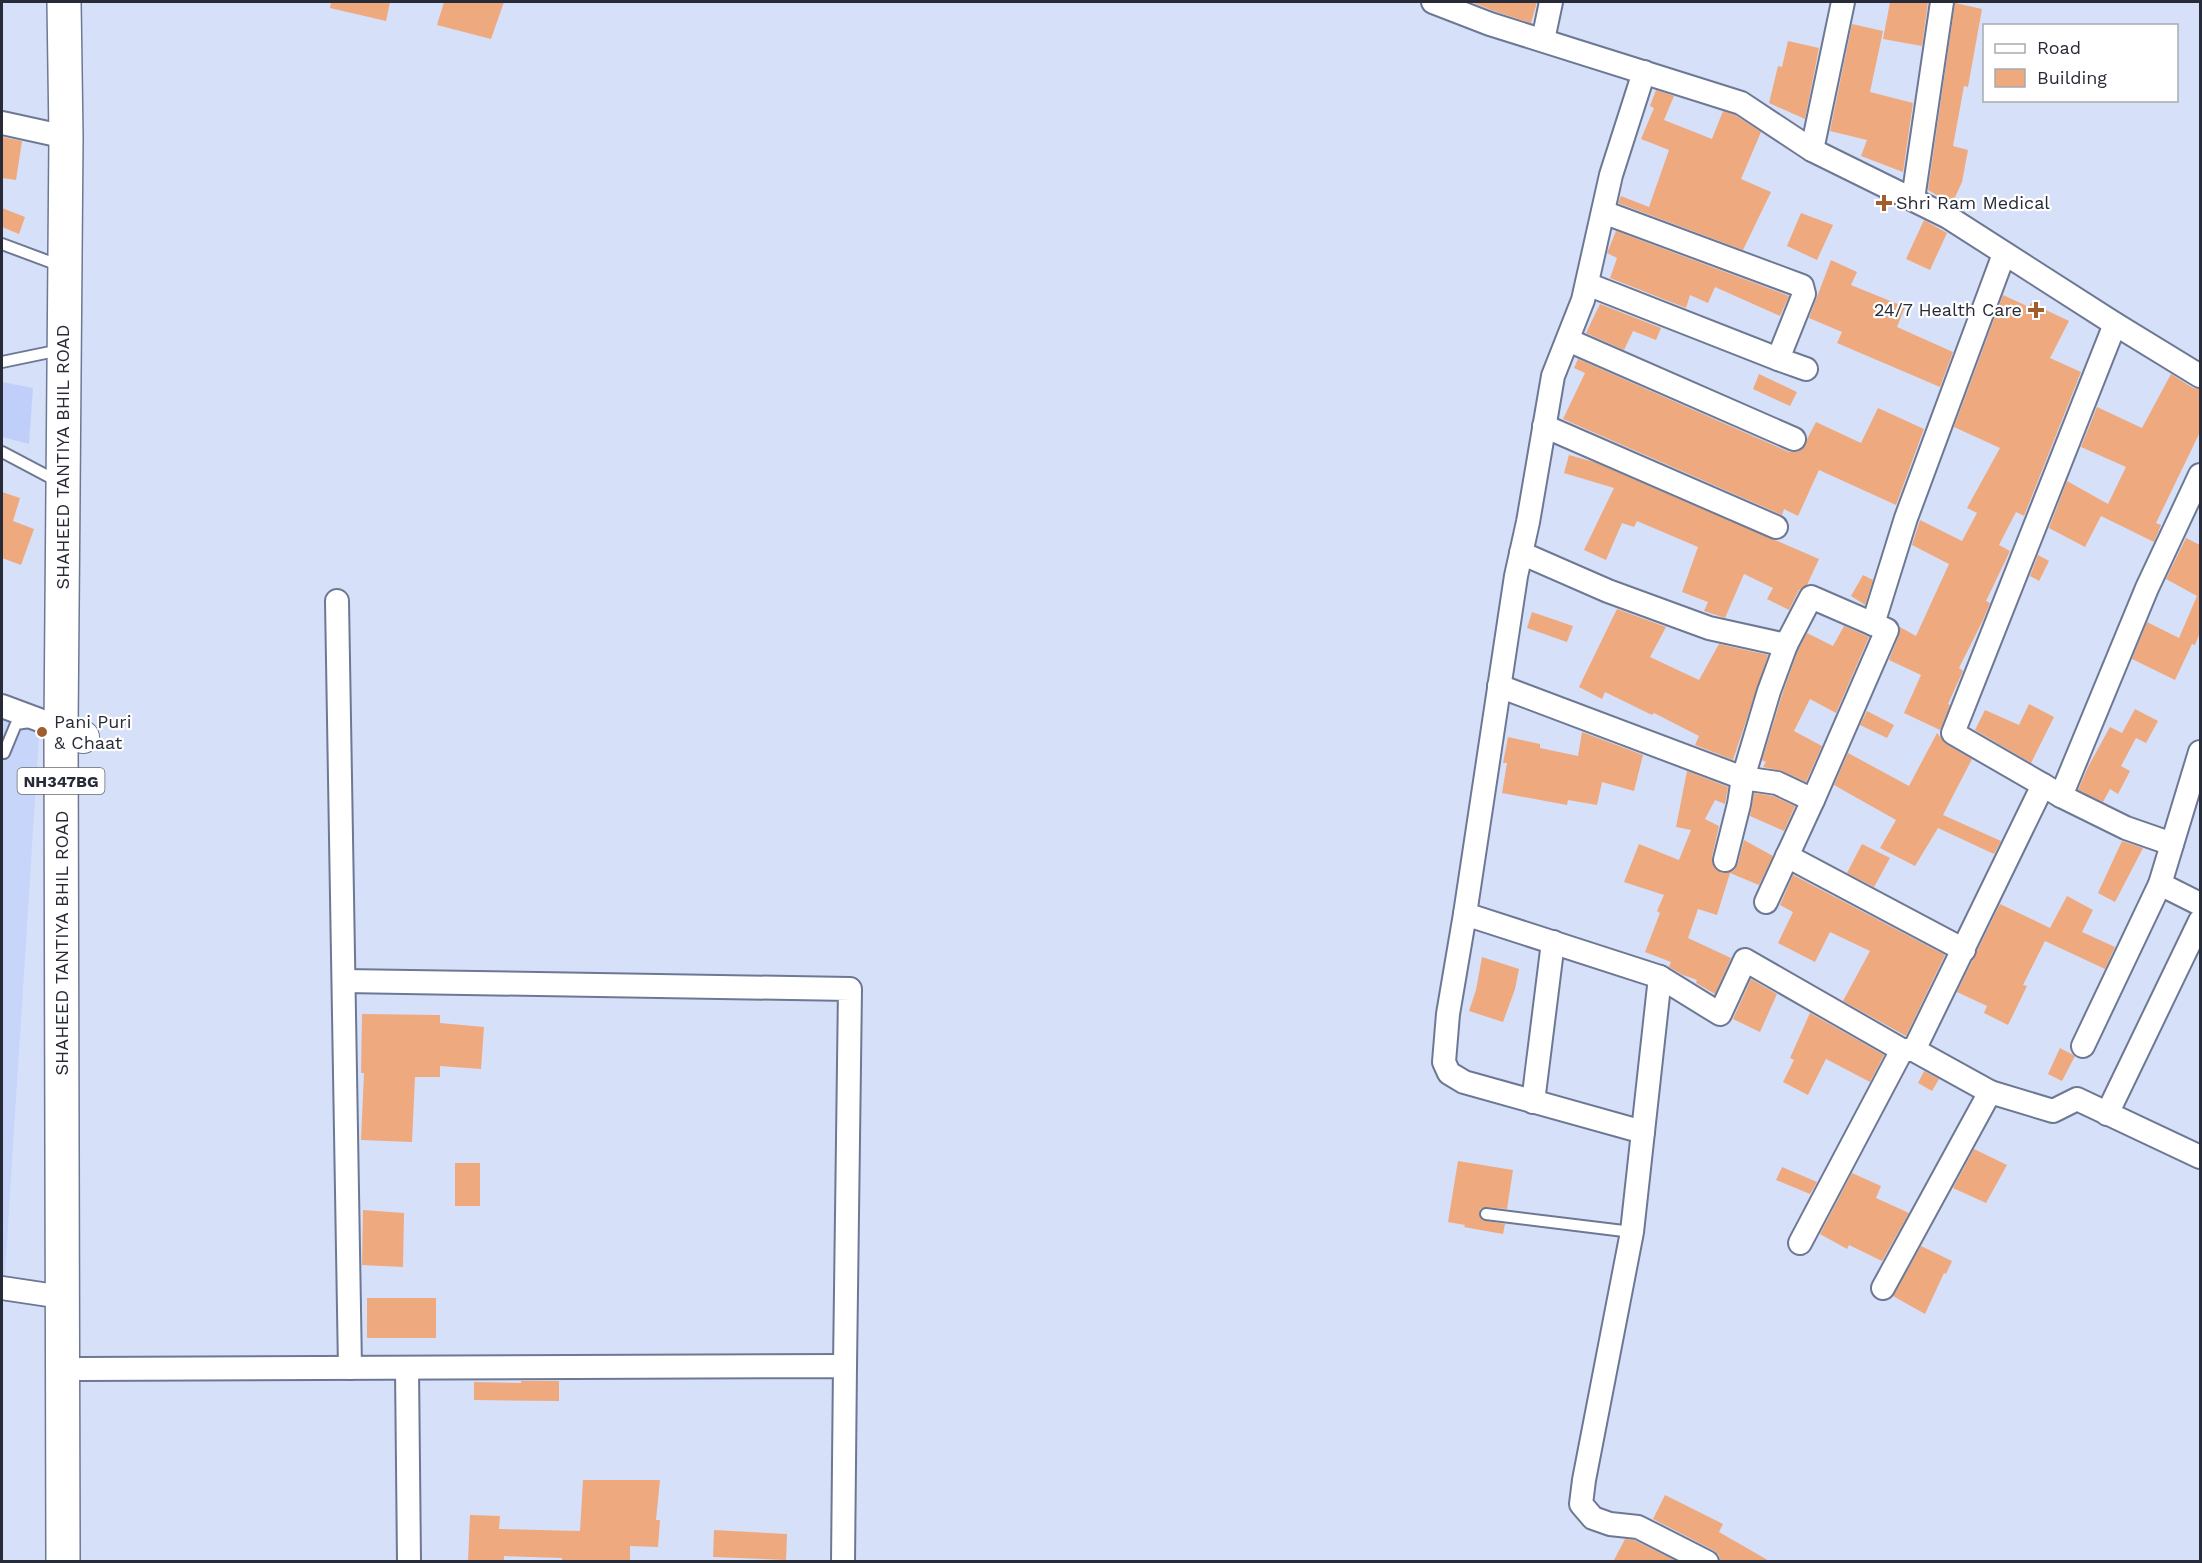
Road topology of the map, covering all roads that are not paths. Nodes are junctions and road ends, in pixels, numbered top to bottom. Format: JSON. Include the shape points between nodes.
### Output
{"nodes":[{"id":1,"x":64,"y":2,"type":"edge"},
{"id":2,"x":84,"y":2,"type":"edge"},
{"id":3,"x":1434,"y":2,"type":"edge"},
{"id":4,"x":1551,"y":2,"type":"edge"},
{"id":5,"x":1843,"y":2,"type":"edge"},
{"id":6,"x":1942,"y":2,"type":"edge"},
{"id":7,"x":1543,"y":40,"type":"junction"},
{"id":8,"x":1644,"y":72,"type":"junction"},
{"id":9,"x":2,"y":123,"type":"edge"},
{"id":10,"x":66,"y":137,"type":"junction"},
{"id":11,"x":1812,"y":150,"type":"junction"},
{"id":12,"x":1913,"y":199,"type":"junction"},
{"id":13,"x":1603,"y":212,"type":"junction"},
{"id":14,"x":2,"y":244,"type":"edge"},
{"id":15,"x":2004,"y":254,"type":"junction"},
{"id":16,"x":64,"y":267,"type":"junction"},
{"id":17,"x":1587,"y":284,"type":"junction"},
{"id":18,"x":2115,"y":324,"type":"junction"},
{"id":19,"x":1568,"y":340,"type":"junction"},
{"id":20,"x":64,"y":350,"type":"junction"},
{"id":21,"x":1778,"y":359,"type":"junction"},
{"id":22,"x":2,"y":362,"type":"edge"},
{"id":23,"x":1806,"y":369,"type":"dead end"},
{"id":24,"x":2200,"y":376,"type":"edge"},
{"id":25,"x":1544,"y":426,"type":"junction"},
{"id":26,"x":1794,"y":439,"type":"dead end"},
{"id":27,"x":2,"y":452,"type":"edge"},
{"id":28,"x":2200,"y":475,"type":"edge"},
{"id":29,"x":63,"y":484,"type":"junction"},
{"id":30,"x":1776,"y":527,"type":"dead end"},
{"id":31,"x":1521,"y":553,"type":"junction"},
{"id":32,"x":337,"y":601,"type":"dead end"},
{"id":33,"x":1873,"y":624,"type":"junction"},
{"id":34,"x":1786,"y":645,"type":"junction"},
{"id":35,"x":1499,"y":686,"type":"junction"},
{"id":36,"x":2,"y":706,"type":"edge"},
{"id":37,"x":61,"y":729,"type":"junction"},
{"id":38,"x":2200,"y":752,"type":"edge"},
{"id":39,"x":4,"y":753,"type":"dead end"},
{"id":40,"x":1743,"y":778,"type":"junction"},
{"id":41,"x":2052,"y":790,"type":"junction"},
{"id":42,"x":1813,"y":800,"type":"junction"},
{"id":43,"x":2172,"y":844,"type":"junction"},
{"id":44,"x":1787,"y":856,"type":"junction"},
{"id":45,"x":1725,"y":860,"type":"dead end"},
{"id":46,"x":2160,"y":884,"type":"junction"},
{"id":47,"x":1766,"y":902,"type":"dead end"},
{"id":48,"x":2200,"y":904,"type":"edge"},
{"id":49,"x":1465,"y":914,"type":"junction"},
{"id":50,"x":2200,"y":921,"type":"edge"},
{"id":51,"x":1552,"y":942,"type":"junction"},
{"id":52,"x":1964,"y":950,"type":"junction"},
{"id":53,"x":1660,"y":977,"type":"junction"},
{"id":54,"x":344,"y":981,"type":"junction"},
{"id":55,"x":2083,"y":1046,"type":"dead end"},
{"id":56,"x":1908,"y":1050,"type":"junction"},
{"id":57,"x":1990,"y":1092,"type":"junction"},
{"id":58,"x":1533,"y":1102,"type":"junction"},
{"id":59,"x":2108,"y":1114,"type":"junction"},
{"id":60,"x":1643,"y":1132,"type":"junction"},
{"id":61,"x":2199,"y":1153,"type":"edge"},
{"id":62,"x":1486,"y":1214,"type":"dead end"},
{"id":63,"x":1632,"y":1232,"type":"junction"},
{"id":64,"x":1800,"y":1243,"type":"dead end"},
{"id":65,"x":2,"y":1288,"type":"edge"},
{"id":66,"x":1882,"y":1288,"type":"dead end"},
{"id":67,"x":68,"y":1318,"type":"junction"},
{"id":68,"x":845,"y":1365,"type":"junction"},
{"id":69,"x":350,"y":1368,"type":"junction"},
{"id":70,"x":407,"y":1368,"type":"junction"},
{"id":71,"x":81,"y":1369,"type":"junction"},
{"id":72,"x":63,"y":1562,"type":"edge"},
{"id":73,"x":82,"y":1562,"type":"edge"},
{"id":74,"x":409,"y":1562,"type":"edge"},
{"id":75,"x":843,"y":1562,"type":"edge"},
{"id":76,"x":1707,"y":1562,"type":"edge"}],
"edges":[{"from":1,"to":10,"type":"main road","name":"SHAHEED TANTIYA BHIL ROAD","number":"NH347BG"},
{"from":2,"to":37,"type":"main road","name":"SHAHEED TANTIYA BHIL ROAD","number":"NH347BG"},
{"from":3,"to":7,"type":"street"},
{"from":4,"to":7,"type":"street"},
{"from":5,"to":11,"type":"street"},
{"from":6,"to":12,"type":"street"},
{"from":7,"to":8,"type":"street"},
{"from":8,"to":11,"type":"street","via":[[1741,103]]},
{"from":8,"to":13,"type":"street"},
{"from":9,"to":10,"type":"street"},
{"from":10,"to":16,"type":"main road","name":"SHAHEED TANTIYA BHIL ROAD","number":"NH347BG"},
{"from":11,"to":12,"type":"street"},
{"from":12,"to":15,"type":"street"},
{"from":13,"to":17,"type":"street"},
{"from":13,"to":21,"type":"street","via":[[1802,286],[1804,294]]},
{"from":14,"to":16,"type":"lane"},
{"from":15,"to":18,"type":"street"},
{"from":15,"to":33,"type":"street","via":[[1906,518]]},
{"from":16,"to":20,"type":"main road","name":"SHAHEED TANTIYA BHIL ROAD","number":"NH347BG"},
{"from":17,"to":19,"type":"street"},
{"from":17,"to":21,"type":"street"},
{"from":18,"to":24,"type":"street"},
{"from":18,"to":41,"type":"street","via":[[1953,733]]},
{"from":19,"to":25,"type":"street","via":[[1553,376]]},
{"from":19,"to":26,"type":"street"},
{"from":20,"to":22,"type":"lane"},
{"from":20,"to":29,"type":"main road","name":"SHAHEED TANTIYA BHIL ROAD","number":"NH347BG"},
{"from":21,"to":23,"type":"street"},
{"from":25,"to":30,"type":"street"},
{"from":25,"to":31,"type":"street"},
{"from":27,"to":29,"type":"lane"},
{"from":28,"to":41,"type":"street"},
{"from":29,"to":37,"type":"main road","name":"SHAHEED TANTIYA BHIL ROAD","number":"NH347BG"},
{"from":31,"to":34,"type":"street","via":[[1708,628]]},
{"from":31,"to":35,"type":"street"},
{"from":32,"to":54,"type":"street"},
{"from":33,"to":34,"type":"street","via":[[1811,597]]},
{"from":33,"to":42,"type":"street","via":[[1887,630]]},
{"from":34,"to":40,"type":"street"},
{"from":35,"to":40,"type":"street"},
{"from":35,"to":49,"type":"street"},
{"from":36,"to":37,"type":"street"},
{"from":37,"to":39,"type":"lane","via":[[16,724]]},
{"from":37,"to":67,"type":"main road","name":"SHAHEED TANTIYA BHIL ROAD","number":"NH347BG"},
{"from":38,"to":43,"type":"street"},
{"from":40,"to":42,"type":"street","via":[[1777,783]]},
{"from":40,"to":45,"type":"street"},
{"from":41,"to":43,"type":"street","via":[[2126,828]]},
{"from":41,"to":52,"type":"street"},
{"from":42,"to":44,"type":"street"},
{"from":43,"to":46,"type":"street"},
{"from":44,"to":47,"type":"street"},
{"from":44,"to":52,"type":"street"},
{"from":46,"to":48,"type":"street"},
{"from":46,"to":55,"type":"street"},
{"from":49,"to":51,"type":"street"},
{"from":49,"to":58,"type":"street","via":[[1444,1062],[1449,1073],[1464,1082]]},
{"from":50,"to":59,"type":"street"},
{"from":51,"to":53,"type":"street"},
{"from":51,"to":58,"type":"street"},
{"from":52,"to":56,"type":"street"},
{"from":53,"to":56,"type":"street","via":[[1720,1014],[1745,960]]},
{"from":53,"to":60,"type":"street"},
{"from":54,"to":68,"type":"street","via":[[850,989]]},
{"from":54,"to":69,"type":"street"},
{"from":56,"to":57,"type":"street"},
{"from":56,"to":64,"type":"street"},
{"from":57,"to":59,"type":"street","via":[[2053,1111],[2077,1099]]},
{"from":57,"to":66,"type":"street"},
{"from":58,"to":60,"type":"street"},
{"from":59,"to":61,"type":"street"},
{"from":60,"to":63,"type":"street"},
{"from":62,"to":63,"type":"lane"},
{"from":63,"to":76,"type":"street","via":[[1581,1504],[1593,1518],[1638,1527]]},
{"from":65,"to":67,"type":"street"},
{"from":67,"to":71,"type":"main road","name":"SHAHEED TANTIYA BHIL ROAD","number":"NH347BG"},
{"from":67,"to":72,"type":"main road","name":"SHAHEED TANTIYA BHIL ROAD","number":"NH347BG"},
{"from":68,"to":70,"type":"street"},
{"from":68,"to":75,"type":"street"},
{"from":69,"to":70,"type":"street"},
{"from":69,"to":71,"type":"street"},
{"from":70,"to":74,"type":"street"},
{"from":71,"to":73,"type":"main road","name":"SHAHEED TANTIYA BHIL ROAD","number":"NH347BG"}]}
